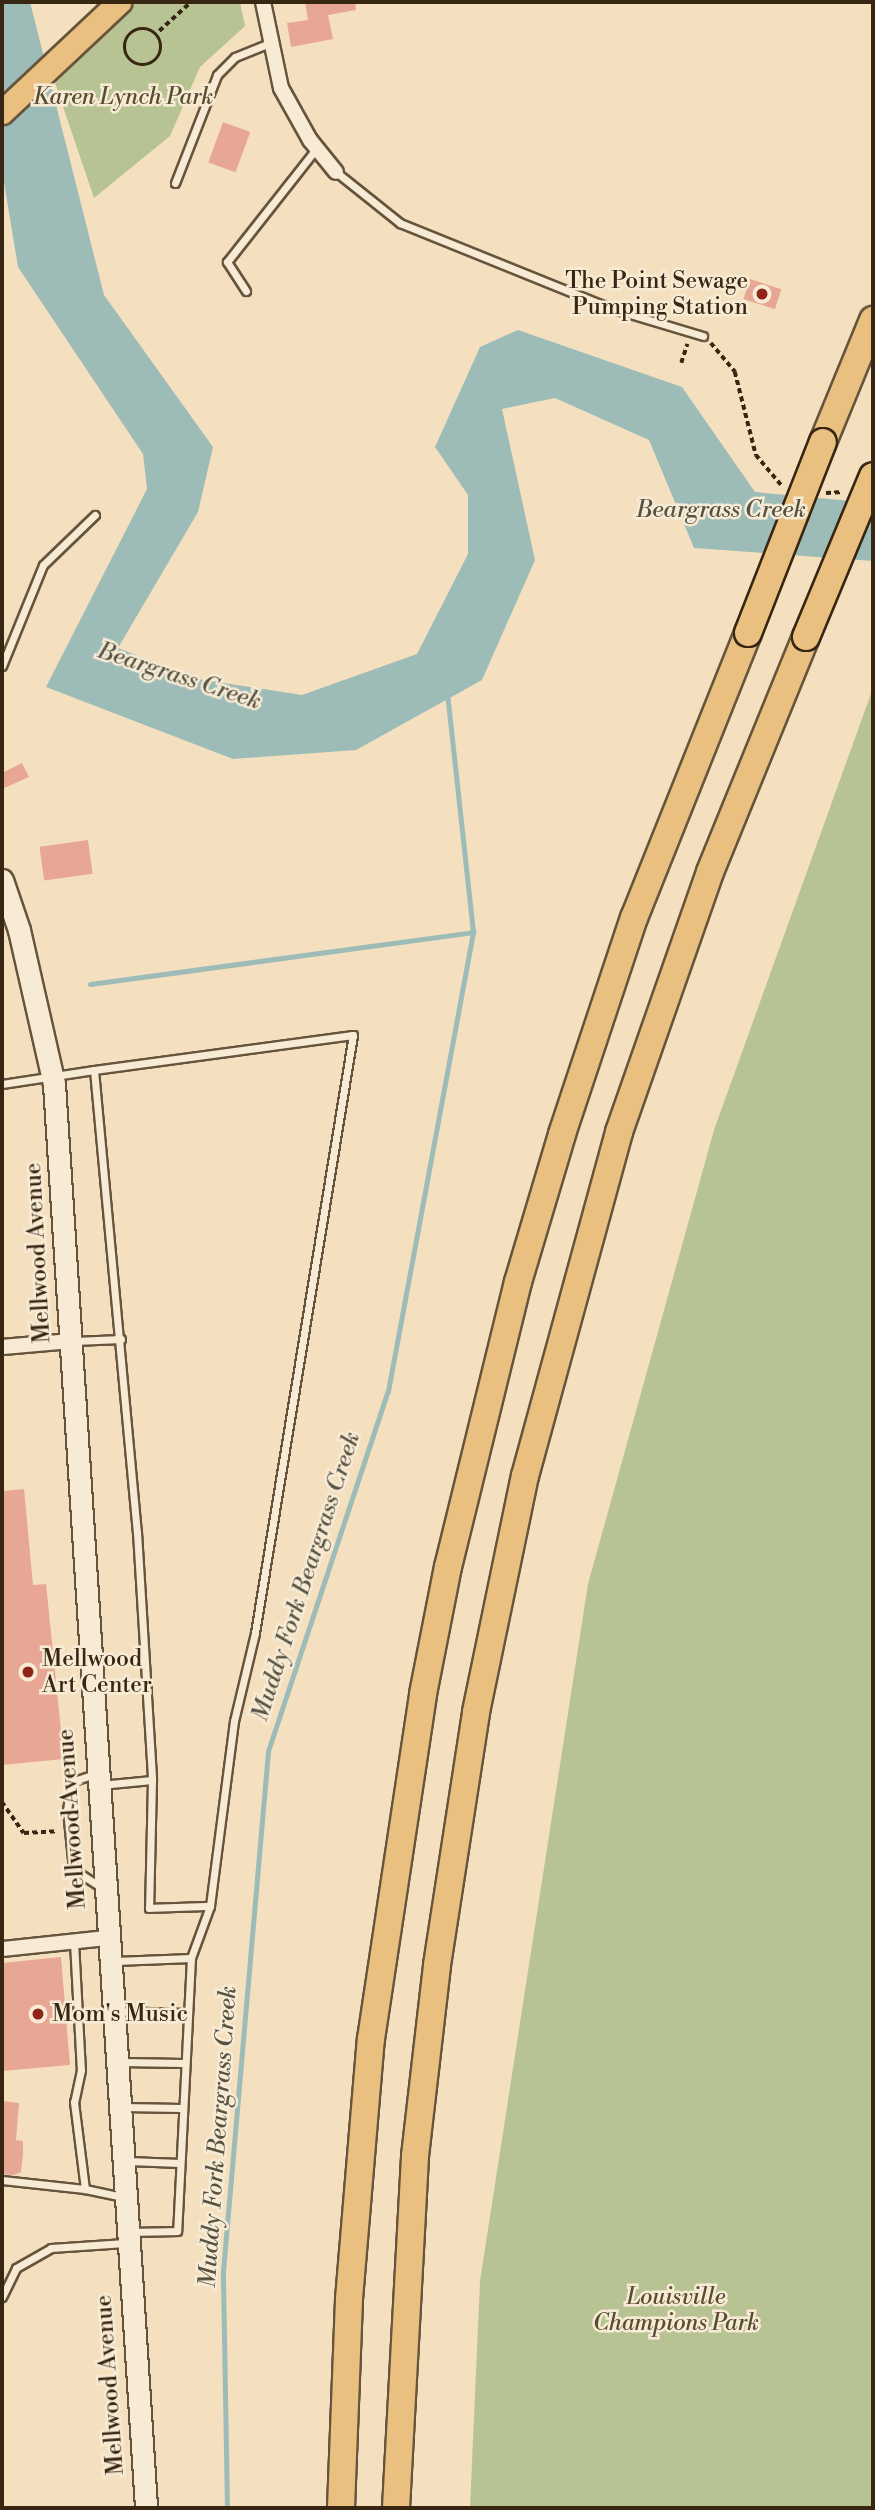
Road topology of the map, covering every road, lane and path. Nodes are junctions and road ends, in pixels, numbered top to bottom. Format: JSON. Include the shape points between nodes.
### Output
{"nodes":[{"id":1,"x":119,"y":2,"type":"edge"},
{"id":2,"x":191,"y":2,"type":"edge"},
{"id":3,"x":232,"y":2,"type":"edge"},
{"id":4,"x":243,"y":2,"type":"edge"},
{"id":5,"x":263,"y":2,"type":"edge"},
{"id":6,"x":158,"y":32,"type":"junction"},
{"id":7,"x":270,"y":43,"type":"junction"},
{"id":8,"x":2,"y":112,"type":"edge"},
{"id":9,"x":316,"y":148,"type":"junction"},
{"id":10,"x":336,"y":172,"type":"joint"},
{"id":11,"x":175,"y":183,"type":"dead end"},
{"id":12,"x":246,"y":291,"type":"dead end"},
{"id":13,"x":873,"y":320,"type":"edge"},
{"id":14,"x":691,"y":332,"type":"junction"},
{"id":15,"x":703,"y":336,"type":"joint"},
{"id":16,"x":681,"y":363,"type":"dead end"},
{"id":17,"x":873,"y":476,"type":"edge"},
{"id":18,"x":786,"y":488,"type":"dead end"},
{"id":19,"x":849,"y":492,"type":"dead end"},
{"id":20,"x":812,"y":493,"type":"dead end"},
{"id":21,"x":96,"y":515,"type":"dead end"},
{"id":22,"x":2,"y":666,"type":"edge"},
{"id":23,"x":2,"y":880,"type":"edge"},
{"id":24,"x":94,"y":1070,"type":"junction"},
{"id":25,"x":51,"y":1072,"type":"junction"},
{"id":26,"x":2,"y":1084,"type":"edge"},
{"id":27,"x":121,"y":1339,"type":"junction"},
{"id":28,"x":70,"y":1341,"type":"junction"},
{"id":29,"x":2,"y":1348,"type":"edge"},
{"id":30,"x":95,"y":1780,"type":"junction"},
{"id":31,"x":152,"y":1780,"type":"junction"},
{"id":32,"x":2,"y":1802,"type":"edge"},
{"id":33,"x":57,"y":1831,"type":"dead end"},
{"id":34,"x":102,"y":1888,"type":"junction"},
{"id":35,"x":211,"y":1906,"type":"junction"},
{"id":36,"x":106,"y":1938,"type":"junction"},
{"id":37,"x":74,"y":1941,"type":"junction"},
{"id":38,"x":2,"y":1949,"type":"edge"},
{"id":39,"x":191,"y":1958,"type":"junction"},
{"id":40,"x":108,"y":1961,"type":"junction"},
{"id":41,"x":111,"y":2011,"type":"junction"},
{"id":42,"x":184,"y":2013,"type":"junction"},
{"id":43,"x":115,"y":2062,"type":"junction"},
{"id":44,"x":183,"y":2063,"type":"junction"},
{"id":45,"x":117,"y":2107,"type":"junction"},
{"id":46,"x":181,"y":2108,"type":"junction"},
{"id":47,"x":121,"y":2161,"type":"junction"},
{"id":48,"x":180,"y":2163,"type":"junction"},
{"id":49,"x":2,"y":2180,"type":"edge"},
{"id":50,"x":85,"y":2189,"type":"junction"},
{"id":51,"x":123,"y":2197,"type":"junction"},
{"id":52,"x":125,"y":2237,"type":"junction"},
{"id":53,"x":2,"y":2297,"type":"edge"},
{"id":54,"x":146,"y":2508,"type":"edge"},
{"id":55,"x":341,"y":2508,"type":"edge"},
{"id":56,"x":396,"y":2508,"type":"edge"}],
"edges":[{"from":1,"to":8,"type":"main road"},
{"from":2,"to":6,"type":"path"},
{"from":3,"to":4,"type":"path"},
{"from":5,"to":7,"type":"street"},
{"from":6,"to":6,"type":"path","via":[[142,27],[134,33],[124,50],[128,58],[142,66],[154,63]]},
{"from":7,"to":9,"type":"street","via":[[288,102]]},
{"from":7,"to":11,"type":"lane","via":[[235,57],[217,75]]},
{"from":9,"to":10,"type":"street"},
{"from":9,"to":12,"type":"lane","via":[[227,262]]},
{"from":10,"to":14,"type":"lane","via":[[400,223],[613,309]]},
{"from":13,"to":55,"type":"highway","bridge":true,"via":[[634,918],[562,1134],[467,1486],[423,1694],[371,2039],[349,2299]]},
{"from":14,"to":15,"type":"lane"},
{"from":14,"to":16,"type":"path"},
{"from":15,"to":18,"type":"path","via":[[735,372],[756,455],[771,478]]},
{"from":17,"to":56,"type":"highway","bridge":true,"via":[[671,975],[619,1132],[525,1476],[476,1712],[437,1965],[410,2225]]},
{"from":19,"to":20,"type":"path"},
{"from":21,"to":22,"type":"lane","via":[[43,565]]},
{"from":23,"to":25,"type":"street","name":"Mellwood Avenue","via":[[19,930]]},
{"from":24,"to":25,"type":"lane"},
{"from":24,"to":27,"type":"lane"},
{"from":24,"to":35,"type":"lane","via":[[354,1035],[262,1595],[234,1721]]},
{"from":25,"to":26,"type":"lane"},
{"from":25,"to":28,"type":"street","name":"Mellwood Avenue"},
{"from":27,"to":28,"type":"lane"},
{"from":27,"to":31,"type":"lane"},
{"from":28,"to":29,"type":"street"},
{"from":28,"to":30,"type":"street","name":"Mellwood Avenue"},
{"from":30,"to":31,"type":"lane"},
{"from":30,"to":34,"type":"street","name":"Mellwood Avenue"},
{"from":30,"to":34,"type":"lane","via":[[71,1783],[67,1810],[73,1869]]},
{"from":31,"to":35,"type":"lane","via":[[149,1908]]},
{"from":32,"to":33,"type":"path","via":[[24,1833]]},
{"from":34,"to":36,"type":"street","name":"Mellwood Avenue"},
{"from":35,"to":39,"type":"lane"},
{"from":36,"to":37,"type":"street"},
{"from":36,"to":40,"type":"street","name":"Mellwood Avenue"},
{"from":37,"to":38,"type":"street"},
{"from":37,"to":50,"type":"lane","via":[[81,2070],[74,2102]]},
{"from":39,"to":40,"type":"lane"},
{"from":39,"to":42,"type":"lane"},
{"from":40,"to":41,"type":"street","name":"Mellwood Avenue"},
{"from":41,"to":42,"type":"lane"},
{"from":41,"to":43,"type":"street","name":"Mellwood Avenue"},
{"from":42,"to":44,"type":"lane"},
{"from":43,"to":44,"type":"lane"},
{"from":43,"to":45,"type":"street","name":"Mellwood Avenue"},
{"from":44,"to":46,"type":"lane"},
{"from":45,"to":46,"type":"lane"},
{"from":45,"to":47,"type":"street","name":"Mellwood Avenue"},
{"from":46,"to":48,"type":"lane"},
{"from":47,"to":48,"type":"lane"},
{"from":47,"to":51,"type":"street","name":"Mellwood Avenue"},
{"from":48,"to":52,"type":"lane","via":[[177,2231]]},
{"from":49,"to":50,"type":"lane"},
{"from":50,"to":51,"type":"lane"},
{"from":51,"to":52,"type":"street","name":"Mellwood Avenue"},
{"from":52,"to":53,"type":"lane","via":[[51,2248],[16,2268]]},
{"from":52,"to":54,"type":"street","name":"Mellwood Avenue"}]}
